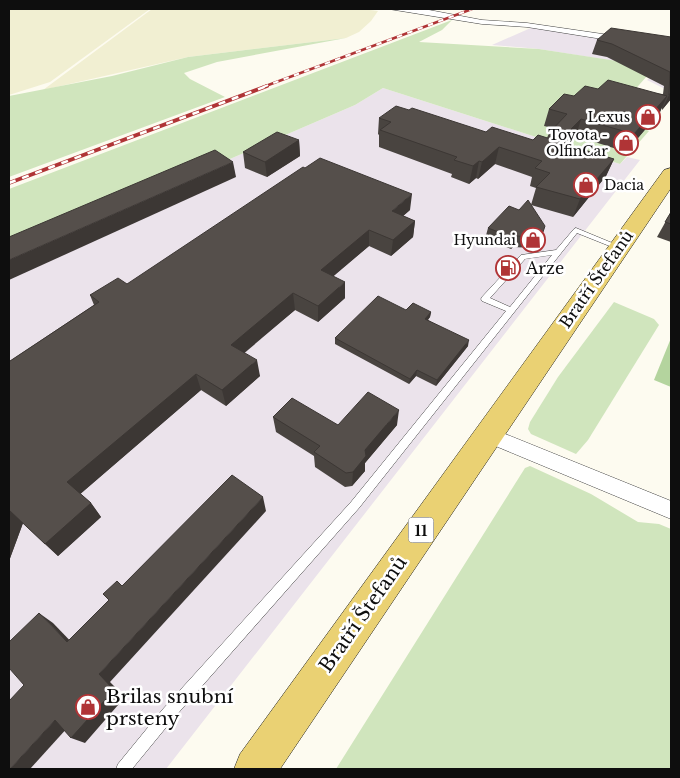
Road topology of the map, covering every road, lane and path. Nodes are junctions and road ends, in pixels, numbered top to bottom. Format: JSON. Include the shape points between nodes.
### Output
{"nodes":[{"id":1,"x":393,"y":9,"type":"edge"},
{"id":2,"x":671,"y":46,"type":"edge"},
{"id":3,"x":671,"y":174,"type":"edge"},
{"id":4,"x":619,"y":247,"type":"junction"},
{"id":5,"x":559,"y":252,"type":"junction"},
{"id":6,"x":512,"y":311,"type":"junction"},
{"id":7,"x":488,"y":435,"type":"junction"},
{"id":8,"x":671,"y":510,"type":"edge"},
{"id":9,"x":123,"y":769,"type":"edge"},
{"id":10,"x":255,"y":769,"type":"edge"}],
"edges":[{"from":1,"to":2,"type":"street"},
{"from":3,"to":4,"type":"main road","name":"Bratří Štefanů","number":"11"},
{"from":4,"to":5,"type":"lane","via":[[576,230]]},
{"from":4,"to":7,"type":"main road","name":"Bratří Štefanů","number":"11"},
{"from":5,"to":6,"type":"lane"},
{"from":5,"to":6,"type":"lane","via":[[523,257],[485,299]]},
{"from":6,"to":9,"type":"lane","via":[[356,505],[168,714]]},
{"from":7,"to":8,"type":"street"},
{"from":7,"to":10,"type":"main road","name":"Bratří Štefanů","number":"11"}]}
